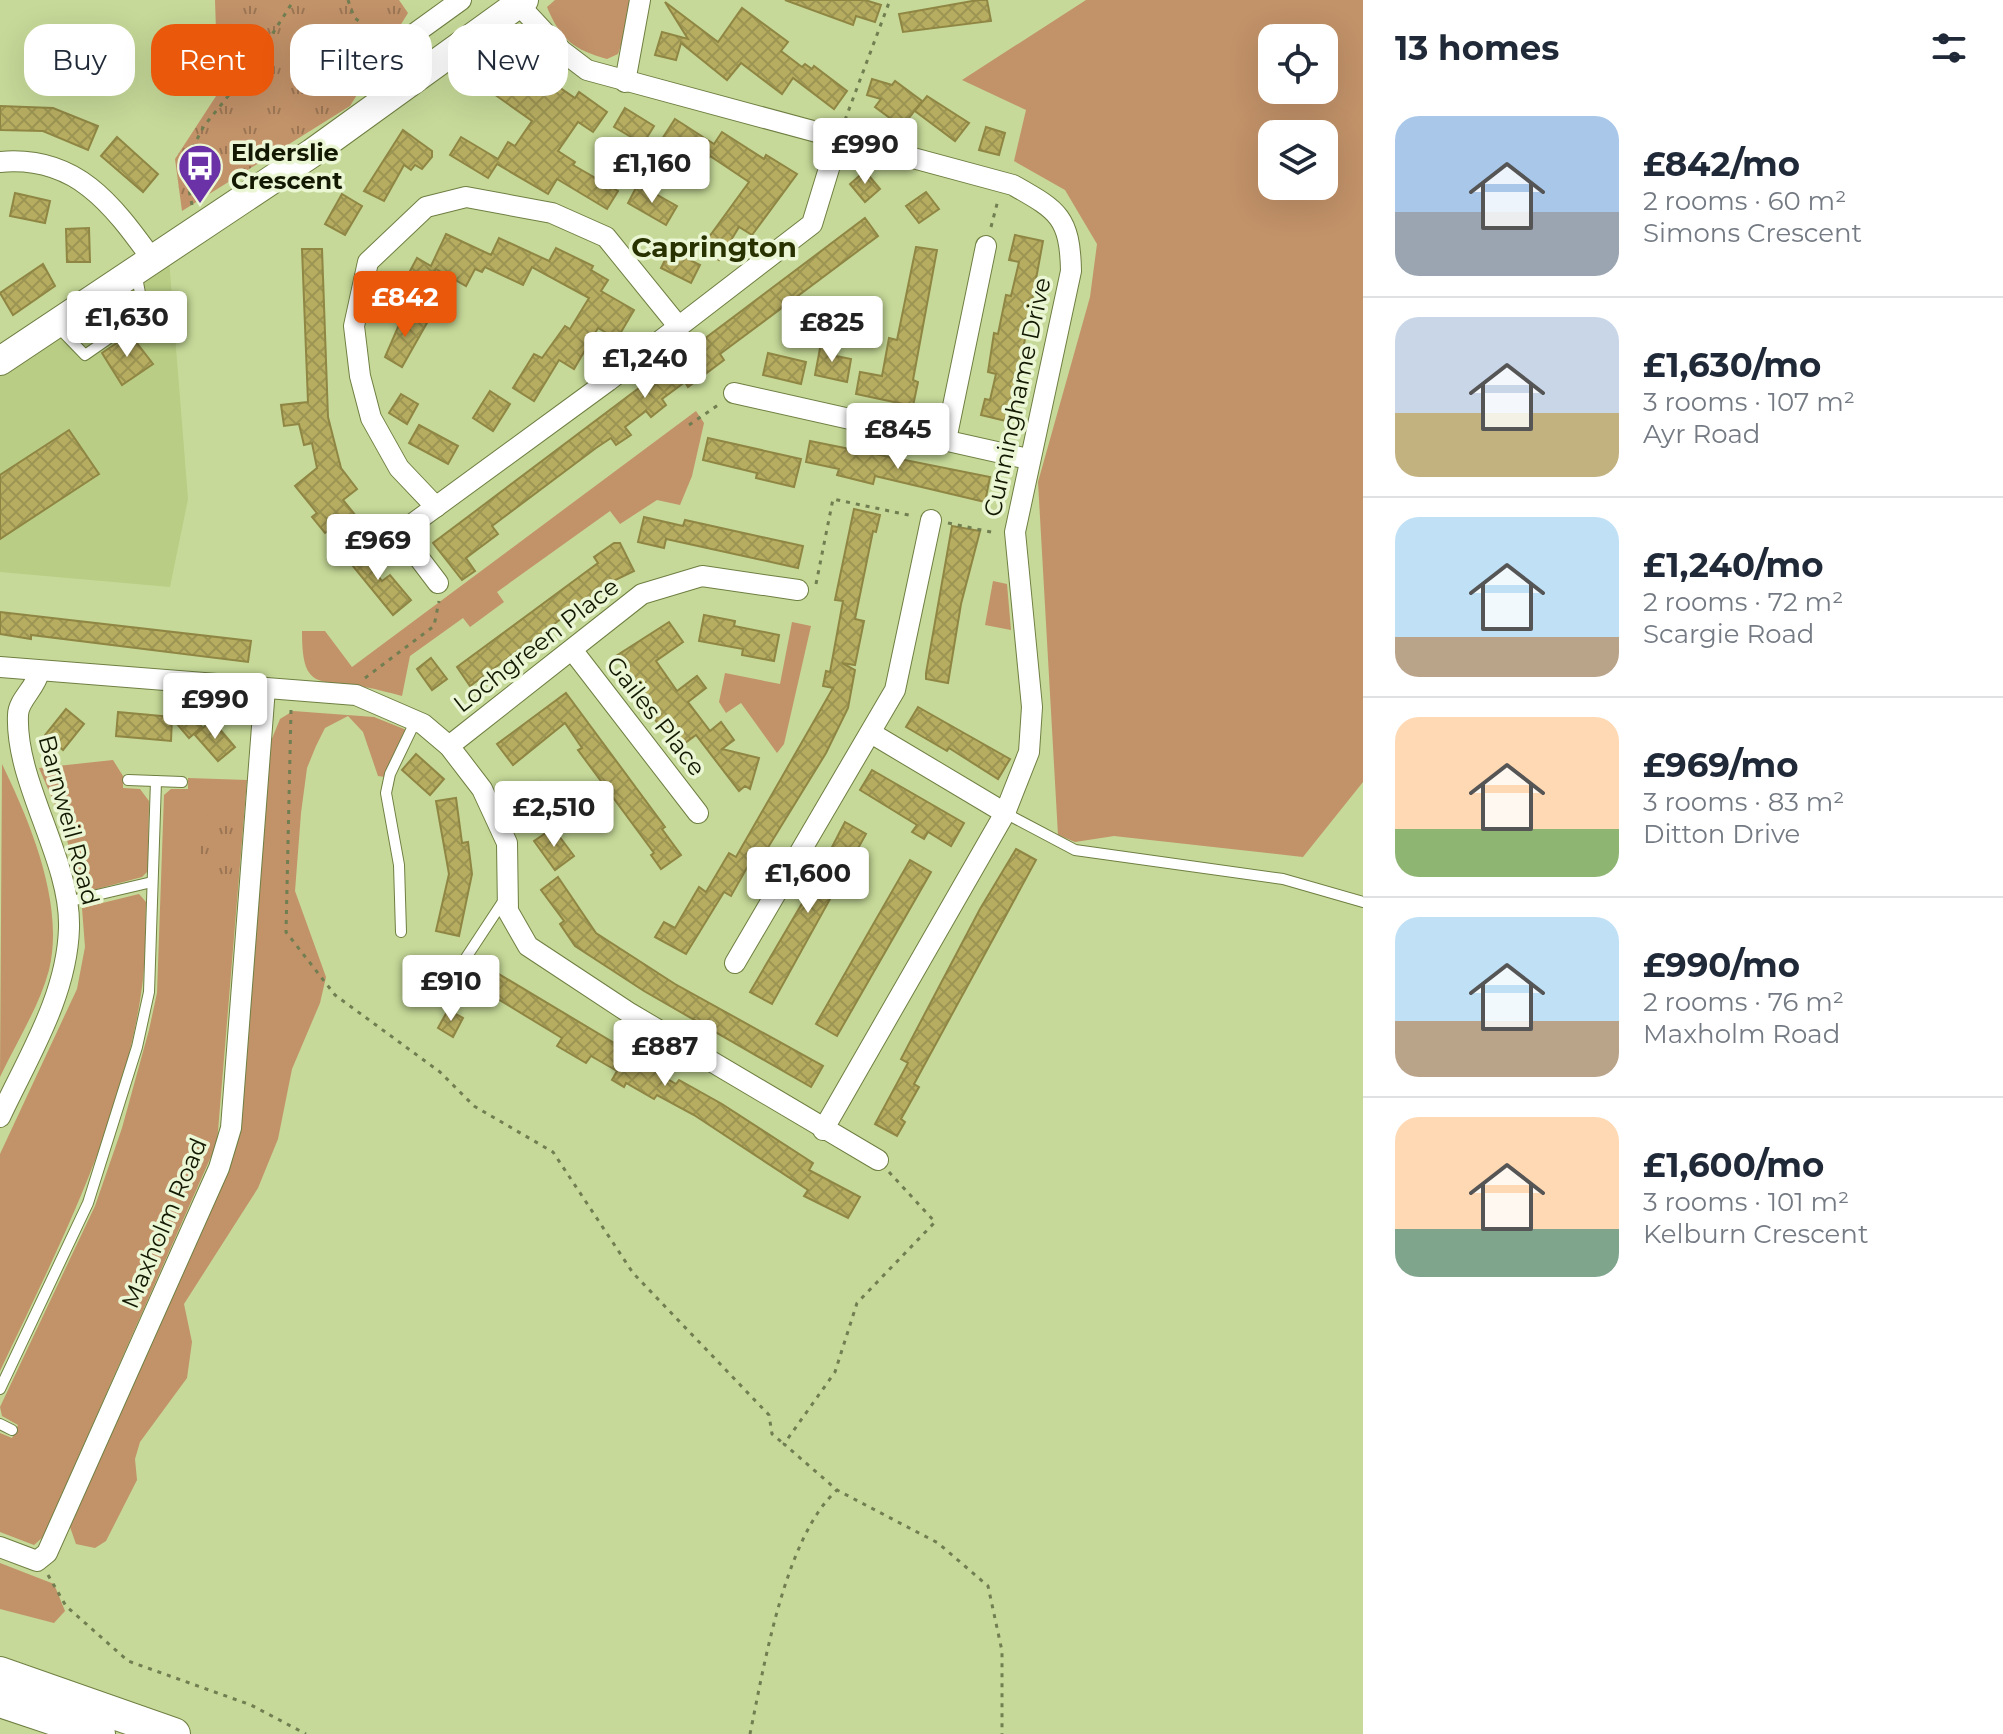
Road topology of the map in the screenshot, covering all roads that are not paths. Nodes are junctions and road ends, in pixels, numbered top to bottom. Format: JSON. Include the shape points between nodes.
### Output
{"nodes":[{"id":1,"x":461,"y":0,"type":"edge"},
{"id":2,"x":640,"y":0,"type":"edge"},
{"id":3,"x":521,"y":2,"type":"edge"},
{"id":4,"x":428,"y":24,"type":"edge"},
{"id":5,"x":625,"y":82,"type":"junction"},
{"id":6,"x":838,"y":139,"type":"junction"},
{"id":7,"x":0,"y":162,"type":"edge"},
{"id":8,"x":986,"y":246,"type":"road end"},
{"id":9,"x":144,"y":265,"type":"junction"},
{"id":10,"x":55,"y":324,"type":"junction"},
{"id":11,"x":679,"y":327,"type":"junction"},
{"id":12,"x":0,"y":361,"type":"edge"},
{"id":13,"x":734,"y":393,"type":"road end"},
{"id":14,"x":946,"y":440,"type":"junction"},
{"id":15,"x":1028,"y":459,"type":"junction"},
{"id":16,"x":436,"y":507,"type":"junction"},
{"id":17,"x":931,"y":520,"type":"road end"},
{"id":18,"x":438,"y":583,"type":"road end"},
{"id":19,"x":798,"y":590,"type":"road end"},
{"id":20,"x":573,"y":651,"type":"junction"},
{"id":21,"x":0,"y":667,"type":"edge"},
{"id":22,"x":39,"y":672,"type":"junction"},
{"id":23,"x":265,"y":688,"type":"junction"},
{"id":24,"x":9,"y":708,"type":"edge"},
{"id":25,"x":416,"y":720,"type":"junction"},
{"id":26,"x":871,"y":733,"type":"junction"},
{"id":27,"x":449,"y":746,"type":"junction"},
{"id":28,"x":128,"y":780,"type":"dead end"},
{"id":29,"x":156,"y":781,"type":"junction"},
{"id":30,"x":182,"y":782,"type":"dead end"},
{"id":31,"x":698,"y":813,"type":"dead end"},
{"id":32,"x":1005,"y":813,"type":"junction"},
{"id":33,"x":152,"y":882,"type":"junction"},
{"id":34,"x":508,"y":895,"type":"junction"},
{"id":35,"x":67,"y":902,"type":"junction"},
{"id":36,"x":1363,"y":902,"type":"edge"},
{"id":37,"x":401,"y":932,"type":"dead end"},
{"id":38,"x":735,"y":963,"type":"dead end"},
{"id":39,"x":446,"y":988,"type":"dead end"},
{"id":40,"x":0,"y":1117,"type":"edge"},
{"id":41,"x":823,"y":1130,"type":"junction"},
{"id":42,"x":878,"y":1160,"type":"road end"},
{"id":43,"x":0,"y":1389,"type":"edge"},
{"id":44,"x":0,"y":1424,"type":"edge"},
{"id":45,"x":12,"y":1430,"type":"dead end"},
{"id":46,"x":0,"y":1547,"type":"edge"},
{"id":47,"x":0,"y":1673,"type":"edge"},
{"id":48,"x":0,"y":1701,"type":"edge"},
{"id":49,"x":99,"y":1734,"type":"edge"},
{"id":50,"x":174,"y":1734,"type":"edge"}],
"edges":[{"from":1,"to":4,"type":"street"},
{"from":2,"to":5,"type":"street"},
{"from":3,"to":5,"type":"street","name":"Cunninghame Drive","via":[[574,61]]},
{"from":3,"to":9,"type":"main road","via":[[312,153]]},
{"from":5,"to":6,"type":"street","name":"Cunninghame Drive"},
{"from":6,"to":11,"type":"street","via":[[812,224]]},
{"from":6,"to":15,"type":"street","name":"Cunninghame Drive","via":[[1002,182],[1053,208],[1070,240],[1071,271]]},
{"from":7,"to":9,"type":"street","via":[[23,160],[64,170],[112,204]]},
{"from":8,"to":14,"type":"street"},
{"from":9,"to":10,"type":"main road"},
{"from":9,"to":10,"type":"lane","via":[[144,314],[85,355]]},
{"from":10,"to":12,"type":"main road"},
{"from":11,"to":16,"type":"street"},
{"from":11,"to":16,"type":"street","via":[[606,237],[552,213],[466,197],[426,207],[368,262],[354,326],[371,418],[399,468]]},
{"from":13,"to":14,"type":"street"},
{"from":14,"to":15,"type":"street"},
{"from":15,"to":32,"type":"street","name":"Cunninghame Drive","via":[[1016,537],[1032,707],[1029,752]]},
{"from":16,"to":18,"type":"street","via":[[400,533]]},
{"from":17,"to":26,"type":"street","via":[[895,690]]},
{"from":19,"to":20,"type":"street","name":"Lochgreen Place","via":[[702,576],[642,594]]},
{"from":20,"to":27,"type":"street","name":"Lochgreen Place"},
{"from":20,"to":31,"type":"street","name":"Gailes Place"},
{"from":21,"to":22,"type":"street"},
{"from":22,"to":23,"type":"street"},
{"from":22,"to":24,"type":"street","name":"Barnweil Road","via":[[37,682]]},
{"from":23,"to":25,"type":"street","via":[[356,695]]},
{"from":23,"to":46,"type":"street","name":"Maxholm Road","via":[[231,1128],[219,1168],[47,1553],[37,1561]]},
{"from":24,"to":35,"type":"street","name":"Barnweil Road"},
{"from":25,"to":27,"type":"street"},
{"from":25,"to":37,"type":"lane","via":[[386,793],[399,865]]},
{"from":26,"to":32,"type":"street"},
{"from":26,"to":38,"type":"street"},
{"from":27,"to":34,"type":"street","via":[[482,789],[507,843]]},
{"from":28,"to":29,"type":"lane"},
{"from":29,"to":30,"type":"lane"},
{"from":29,"to":33,"type":"lane"},
{"from":32,"to":36,"type":"lane","via":[[1075,850],[1283,879]]},
{"from":32,"to":41,"type":"street","name":"Cunninghame Drive"},
{"from":33,"to":35,"type":"lane"},
{"from":33,"to":43,"type":"lane","via":[[149,992],[116,1121],[88,1203]]},
{"from":34,"to":39,"type":"lane"},
{"from":34,"to":41,"type":"street","via":[[508,911],[528,946]]},
{"from":35,"to":40,"type":"street","name":"Barnweil Road","via":[[66,968]]},
{"from":41,"to":42,"type":"street"},
{"from":44,"to":45,"type":"lane"},
{"from":47,"to":50,"type":"main road"},
{"from":48,"to":49,"type":"main road"}]}
